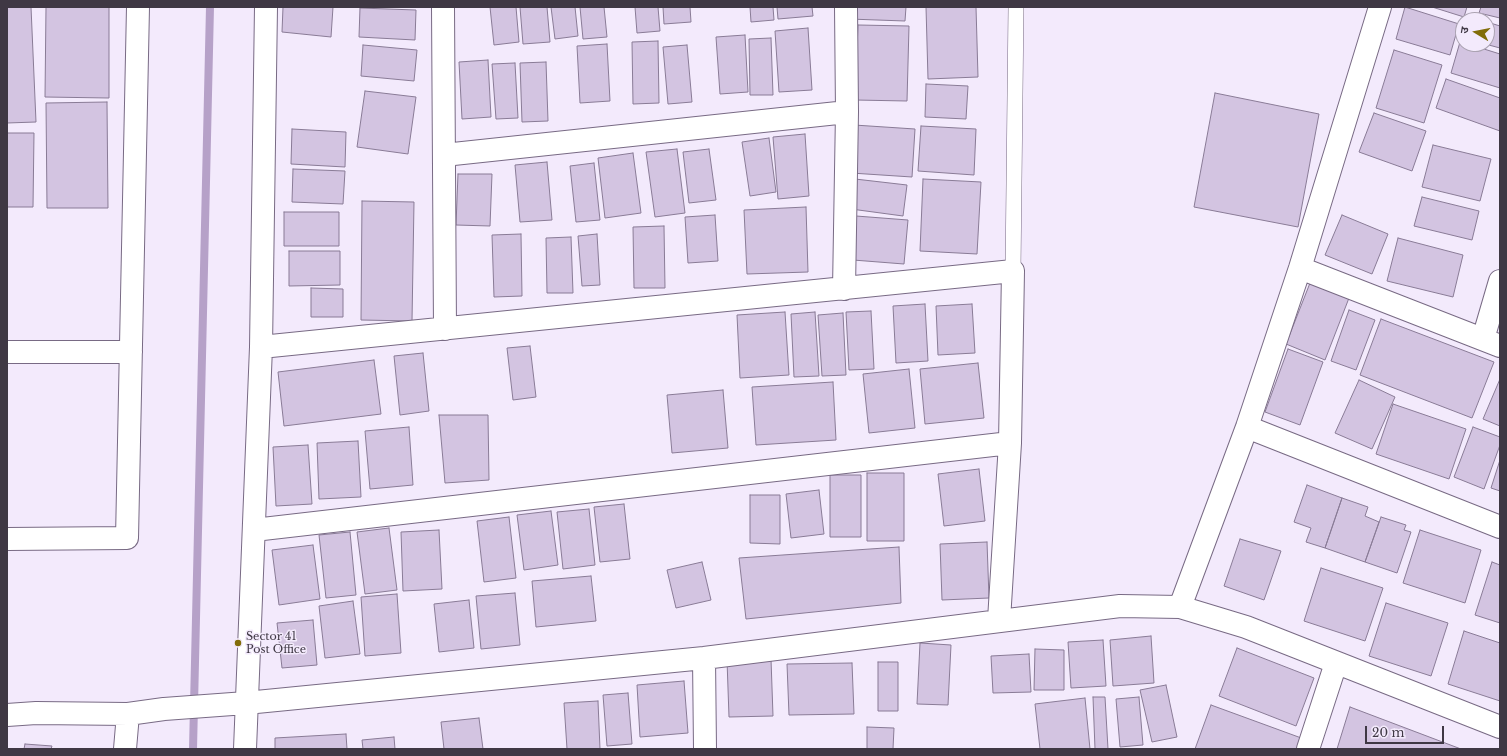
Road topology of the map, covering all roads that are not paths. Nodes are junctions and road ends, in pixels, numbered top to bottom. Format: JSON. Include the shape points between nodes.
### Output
{"nodes":[{"id":1,"x":138,"y":7,"type":"edge"},
{"id":2,"x":266,"y":7,"type":"edge"},
{"id":3,"x":443,"y":7,"type":"edge"},
{"id":4,"x":846,"y":7,"type":"edge"},
{"id":5,"x":1016,"y":7,"type":"edge"},
{"id":6,"x":1380,"y":7,"type":"edge"},
{"id":7,"x":847,"y":112,"type":"junction"},
{"id":8,"x":444,"y":155,"type":"junction"},
{"id":9,"x":1300,"y":268,"type":"junction"},
{"id":10,"x":1012,"y":271,"type":"junction"},
{"id":11,"x":1500,"y":281,"type":"edge"},
{"id":12,"x":844,"y":289,"type":"junction"},
{"id":13,"x":445,"y":329,"type":"junction"},
{"id":14,"x":1491,"y":342,"type":"edge"},
{"id":15,"x":261,"y":347,"type":"junction"},
{"id":16,"x":7,"y":352,"type":"edge"},
{"id":17,"x":131,"y":352,"type":"junction"},
{"id":18,"x":1247,"y":427,"type":"junction"},
{"id":19,"x":1010,"y":443,"type":"junction"},
{"id":20,"x":1500,"y":528,"type":"edge"},
{"id":21,"x":254,"y":530,"type":"junction"},
{"id":22,"x":7,"y":539,"type":"edge"},
{"id":23,"x":1180,"y":607,"type":"junction"},
{"id":24,"x":999,"y":620,"type":"junction"},
{"id":25,"x":704,"y":658,"type":"junction"},
{"id":26,"x":1336,"y":663,"type":"junction"},
{"id":27,"x":246,"y":704,"type":"junction"},
{"id":28,"x":128,"y":714,"type":"junction"},
{"id":29,"x":7,"y":715,"type":"edge"},
{"id":30,"x":1500,"y":727,"type":"edge"},
{"id":31,"x":125,"y":749,"type":"edge"},
{"id":32,"x":245,"y":749,"type":"edge"},
{"id":33,"x":705,"y":749,"type":"edge"},
{"id":34,"x":1308,"y":749,"type":"edge"}],
"edges":[{"from":1,"to":17,"type":"street"},
{"from":2,"to":15,"type":"street"},
{"from":3,"to":8,"type":"street"},
{"from":4,"to":7,"type":"street"},
{"from":5,"to":10,"type":"lane"},
{"from":6,"to":9,"type":"street"},
{"from":7,"to":8,"type":"street"},
{"from":7,"to":12,"type":"street"},
{"from":8,"to":13,"type":"street"},
{"from":9,"to":14,"type":"street"},
{"from":9,"to":18,"type":"street"},
{"from":10,"to":12,"type":"street"},
{"from":10,"to":19,"type":"street"},
{"from":11,"to":14,"type":"street"},
{"from":12,"to":13,"type":"street"},
{"from":13,"to":15,"type":"street"},
{"from":15,"to":21,"type":"street"},
{"from":16,"to":17,"type":"street"},
{"from":17,"to":22,"type":"street","via":[[127,538]]},
{"from":18,"to":20,"type":"street"},
{"from":18,"to":23,"type":"street"},
{"from":19,"to":21,"type":"street"},
{"from":19,"to":24,"type":"street"},
{"from":21,"to":27,"type":"street"},
{"from":23,"to":24,"type":"street","via":[[1120,606]]},
{"from":23,"to":26,"type":"street","via":[[1246,627]]},
{"from":24,"to":25,"type":"street"},
{"from":25,"to":27,"type":"street"},
{"from":25,"to":33,"type":"street"},
{"from":26,"to":30,"type":"street"},
{"from":26,"to":34,"type":"street"},
{"from":27,"to":28,"type":"street"},
{"from":27,"to":32,"type":"street"},
{"from":28,"to":29,"type":"street"},
{"from":28,"to":31,"type":"street"}]}
